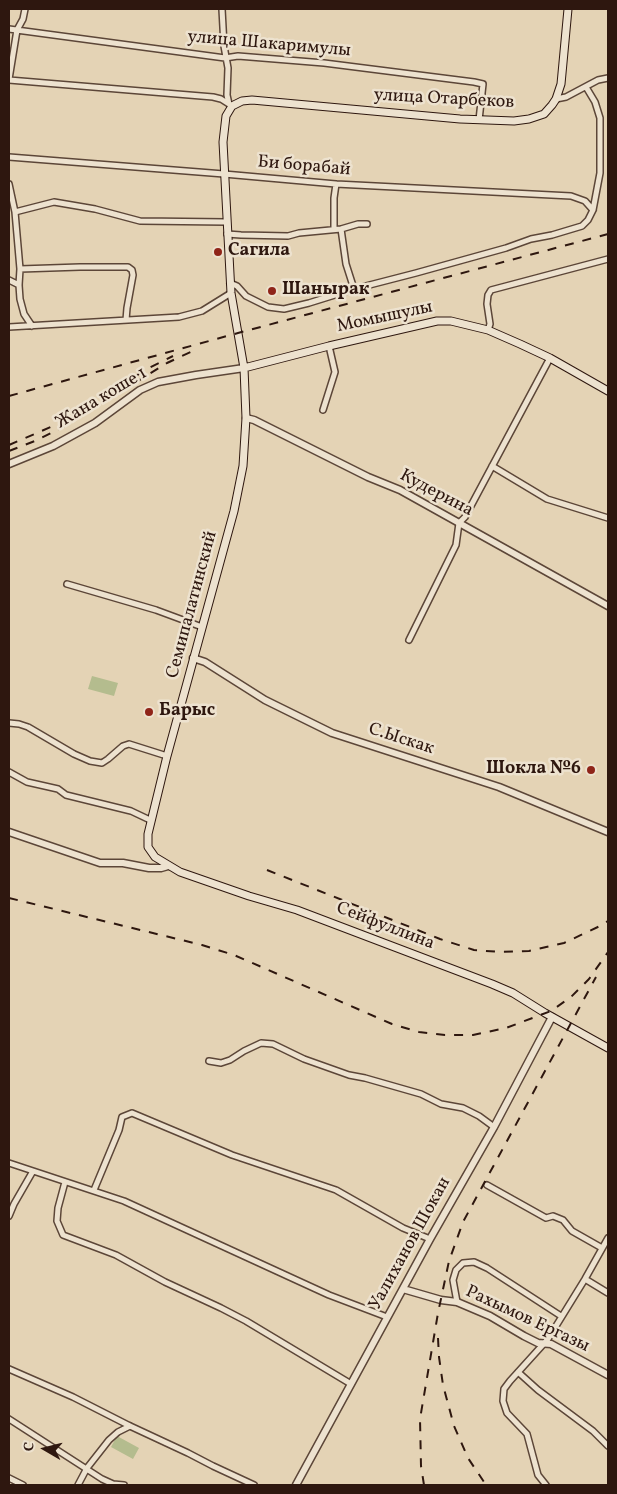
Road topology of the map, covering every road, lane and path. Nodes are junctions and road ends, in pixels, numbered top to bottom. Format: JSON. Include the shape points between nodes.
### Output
{"nodes":[{"id":1,"x":25,"y":9,"type":"edge"},
{"id":2,"x":222,"y":9,"type":"edge"},
{"id":3,"x":568,"y":9,"type":"edge"},
{"id":4,"x":9,"y":29,"type":"edge"},
{"id":5,"x":16,"y":30,"type":"junction"},
{"id":6,"x":225,"y":58,"type":"junction"},
{"id":7,"x":608,"y":78,"type":"edge"},
{"id":8,"x":9,"y":80,"type":"edge"},
{"id":9,"x":586,"y":87,"type":"junction"},
{"id":10,"x":556,"y":98,"type":"junction"},
{"id":11,"x":231,"y":105,"type":"junction"},
{"id":12,"x":479,"y":120,"type":"junction"},
{"id":13,"x":9,"y":157,"type":"edge"},
{"id":14,"x":224,"y":174,"type":"junction"},
{"id":15,"x":9,"y":184,"type":"edge"},
{"id":16,"x":336,"y":184,"type":"junction"},
{"id":17,"x":593,"y":210,"type":"junction"},
{"id":18,"x":15,"y":212,"type":"junction"},
{"id":19,"x":226,"y":222,"type":"junction"},
{"id":20,"x":367,"y":224,"type":"dead end"},
{"id":21,"x":334,"y":229,"type":"junction"},
{"id":22,"x":341,"y":229,"type":"junction"},
{"id":23,"x":227,"y":234,"type":"junction"},
{"id":24,"x":608,"y":258,"type":"edge"},
{"id":25,"x":20,"y":269,"type":"junction"},
{"id":26,"x":9,"y":280,"type":"edge"},
{"id":27,"x":230,"y":283,"type":"junction"},
{"id":28,"x":19,"y":285,"type":"junction"},
{"id":29,"x":354,"y":289,"type":"junction"},
{"id":30,"x":231,"y":293,"type":"junction"},
{"id":31,"x":126,"y":320,"type":"junction"},
{"id":32,"x":32,"y":326,"type":"junction"},
{"id":33,"x":9,"y":328,"type":"edge"},
{"id":34,"x":488,"y":330,"type":"junction"},
{"id":35,"x":329,"y":346,"type":"junction"},
{"id":36,"x":550,"y":358,"type":"junction"},
{"id":37,"x":244,"y":368,"type":"junction"},
{"id":38,"x":608,"y":391,"type":"edge"},
{"id":39,"x":323,"y":410,"type":"dead end"},
{"id":40,"x":246,"y":418,"type":"junction"},
{"id":41,"x":9,"y":464,"type":"edge"},
{"id":42,"x":492,"y":466,"type":"junction"},
{"id":43,"x":608,"y":518,"type":"edge"},
{"id":44,"x":459,"y":523,"type":"junction"},
{"id":45,"x":67,"y":584,"type":"dead end"},
{"id":46,"x":608,"y":606,"type":"edge"},
{"id":47,"x":202,"y":627,"type":"junction"},
{"id":48,"x":409,"y":640,"type":"dead end"},
{"id":49,"x":193,"y":658,"type":"junction"},
{"id":50,"x":9,"y":723,"type":"edge"},
{"id":51,"x":166,"y":756,"type":"junction"},
{"id":52,"x":9,"y":772,"type":"edge"},
{"id":53,"x":150,"y":820,"type":"junction"},
{"id":54,"x":9,"y":832,"type":"edge"},
{"id":55,"x":608,"y":832,"type":"edge"},
{"id":56,"x":148,"y":847,"type":"joint"},
{"id":57,"x":168,"y":866,"type":"junction"},
{"id":58,"x":552,"y":1018,"type":"junction"},
{"id":59,"x":608,"y":1048,"type":"edge"},
{"id":60,"x":209,"y":1061,"type":"dead end"},
{"id":61,"x":494,"y":1127,"type":"junction"},
{"id":62,"x":9,"y":1163,"type":"edge"},
{"id":63,"x":33,"y":1172,"type":"junction"},
{"id":64,"x":66,"y":1182,"type":"junction"},
{"id":65,"x":487,"y":1185,"type":"dead end"},
{"id":66,"x":94,"y":1190,"type":"junction"},
{"id":67,"x":9,"y":1216,"type":"edge"},
{"id":68,"x":430,"y":1238,"type":"junction"},
{"id":69,"x":608,"y":1238,"type":"edge"},
{"id":70,"x":602,"y":1248,"type":"junction"},
{"id":71,"x":585,"y":1279,"type":"junction"},
{"id":72,"x":402,"y":1289,"type":"junction"},
{"id":73,"x":608,"y":1293,"type":"edge"},
{"id":74,"x":457,"y":1302,"type":"junction"},
{"id":75,"x":561,"y":1316,"type":"junction"},
{"id":76,"x":387,"y":1317,"type":"junction"},
{"id":77,"x":543,"y":1343,"type":"junction"},
{"id":78,"x":9,"y":1369,"type":"edge"},
{"id":79,"x":518,"y":1372,"type":"junction"},
{"id":80,"x":608,"y":1375,"type":"edge"},
{"id":81,"x":351,"y":1384,"type":"junction"},
{"id":82,"x":9,"y":1419,"type":"edge"},
{"id":83,"x":130,"y":1426,"type":"junction"},
{"id":84,"x":608,"y":1446,"type":"edge"},
{"id":85,"x":87,"y":1468,"type":"junction"},
{"id":86,"x":9,"y":1478,"type":"edge"},
{"id":87,"x":23,"y":1485,"type":"edge"},
{"id":88,"x":78,"y":1485,"type":"edge"},
{"id":89,"x":124,"y":1485,"type":"edge"},
{"id":90,"x":254,"y":1485,"type":"edge"},
{"id":91,"x":296,"y":1485,"type":"edge"},
{"id":92,"x":546,"y":1485,"type":"edge"}],
"edges":[{"from":1,"to":5,"type":"street"},
{"from":2,"to":6,"type":"street"},
{"from":3,"to":10,"type":"main road","name":"улица Отарбеков","via":[[561,84]]},
{"from":4,"to":5,"type":"street","name":"улица Шакаримулы"},
{"from":5,"to":6,"type":"street","name":"улица Шакаримулы"},
{"from":5,"to":8,"type":"street"},
{"from":6,"to":11,"type":"street","via":[[227,95]]},
{"from":6,"to":12,"type":"street","name":"улица Шакаримулы","via":[[238,56],[324,63],[483,84]]},
{"from":7,"to":9,"type":"street"},
{"from":8,"to":11,"type":"street","via":[[213,97]]},
{"from":9,"to":10,"type":"street","via":[[566,97]]},
{"from":9,"to":17,"type":"street","via":[[600,118],[600,173]]},
{"from":10,"to":12,"type":"main road","name":"улица Отарбеков","via":[[544,114],[529,119]]},
{"from":11,"to":12,"type":"main road","name":"улица Отарбеков","via":[[252,100]]},
{"from":11,"to":14,"type":"main road","name":"Семипалатинский","via":[[224,124]]},
{"from":13,"to":14,"type":"street","name":"Би борабай"},
{"from":14,"to":16,"type":"street","name":"Би борабай"},
{"from":14,"to":19,"type":"main road","name":"Семипалатинский"},
{"from":15,"to":18,"type":"street"},
{"from":16,"to":17,"type":"street","name":"Би борабай","via":[[571,196],[584,201]]},
{"from":16,"to":21,"type":"street"},
{"from":17,"to":29,"type":"street","via":[[582,226]]},
{"from":18,"to":19,"type":"street","via":[[54,202],[140,221]]},
{"from":18,"to":25,"type":"street"},
{"from":19,"to":23,"type":"main road","name":"Семипалатинский"},
{"from":20,"to":22,"type":"street"},
{"from":21,"to":22,"type":"street"},
{"from":21,"to":23,"type":"street","via":[[288,236]]},
{"from":22,"to":29,"type":"street","via":[[346,264]]},
{"from":23,"to":27,"type":"main road","name":"Семипалатинский"},
{"from":24,"to":34,"type":"street","via":[[491,290],[487,304]]},
{"from":25,"to":28,"type":"street"},
{"from":25,"to":31,"type":"street","via":[[128,267],[133,276]]},
{"from":26,"to":28,"type":"street"},
{"from":27,"to":29,"type":"street","via":[[268,307],[284,309]]},
{"from":27,"to":30,"type":"main road","name":"Семипалатинский"},
{"from":28,"to":32,"type":"street","via":[[24,314]]},
{"from":30,"to":31,"type":"street","via":[[202,311],[179,317]]},
{"from":30,"to":37,"type":"main road","name":"Семипалатинский"},
{"from":31,"to":32,"type":"street"},
{"from":32,"to":33,"type":"street"},
{"from":34,"to":35,"type":"main road","name":"Момышулы","via":[[437,321]]},
{"from":34,"to":36,"type":"main road","name":"Момышулы"},
{"from":35,"to":37,"type":"main road","name":"Момышулы"},
{"from":35,"to":39,"type":"street","via":[[335,372]]},
{"from":36,"to":38,"type":"main road","name":"Момышулы"},
{"from":36,"to":42,"type":"street"},
{"from":37,"to":40,"type":"main road","name":"Семипалатинский"},
{"from":37,"to":41,"type":"street","name":"Жана коше 1","via":[[158,382],[140,390],[95,423],[53,446]]},
{"from":40,"to":44,"type":"street","name":"Кудерина","via":[[400,490]]},
{"from":40,"to":47,"type":"main road","name":"Семипалатинский","via":[[243,466],[234,511]]},
{"from":42,"to":43,"type":"street","via":[[547,499]]},
{"from":42,"to":44,"type":"street","via":[[466,517]]},
{"from":44,"to":46,"type":"street","name":"Кудерина"},
{"from":44,"to":48,"type":"street","via":[[456,545]]},
{"from":45,"to":47,"type":"street"},
{"from":47,"to":49,"type":"main road","name":"Семипалатинский"},
{"from":49,"to":51,"type":"main road","name":"Семипалатинский"},
{"from":49,"to":55,"type":"street","name":"С.Ыскак","via":[[206,662],[265,700],[332,733],[499,788]]},
{"from":50,"to":51,"type":"street","via":[[28,727],[90,761],[102,763],[128,744]]},
{"from":51,"to":53,"type":"main road","name":"Семипалатинский"},
{"from":52,"to":53,"type":"street","via":[[27,782],[131,811]]},
{"from":53,"to":56,"type":"main road","name":"Семипалатинский"},
{"from":54,"to":57,"type":"street","via":[[100,863],[149,868]]},
{"from":56,"to":57,"type":"main road","name":"Сейфуллина","via":[[154,857]]},
{"from":57,"to":58,"type":"main road","name":"Сейфуллина","via":[[466,973],[514,993]]},
{"from":58,"to":59,"type":"main road","name":"Сейфуллина"},
{"from":58,"to":61,"type":"street","name":"Уалиханов Шокан"},
{"from":60,"to":61,"type":"street","via":[[221,1063],[261,1043],[273,1044],[350,1075],[463,1108]]},
{"from":61,"to":68,"type":"street","name":"Уалиханов Шокан"},
{"from":62,"to":63,"type":"street"},
{"from":63,"to":64,"type":"street"},
{"from":63,"to":67,"type":"street"},
{"from":64,"to":66,"type":"street"},
{"from":64,"to":81,"type":"street","via":[[57,1221],[63,1235],[116,1255],[221,1308]]},
{"from":65,"to":70,"type":"street","via":[[546,1218],[553,1216],[563,1220],[572,1231]]},
{"from":66,"to":68,"type":"street","via":[[122,1117],[132,1113],[232,1154],[336,1190],[403,1228]]},
{"from":66,"to":76,"type":"street","via":[[329,1295]]},
{"from":68,"to":72,"type":"street","name":"Уалиханов Шокан"},
{"from":69,"to":70,"type":"street"},
{"from":70,"to":71,"type":"street"},
{"from":71,"to":73,"type":"street"},
{"from":71,"to":75,"type":"street"},
{"from":72,"to":74,"type":"street","name":"Рахымов Ергазы"},
{"from":72,"to":76,"type":"street","name":"Уалиханов Шокан"},
{"from":74,"to":75,"type":"street","via":[[453,1280],[456,1270],[463,1263],[474,1262]]},
{"from":74,"to":77,"type":"street","name":"Рахымов Ергазы"},
{"from":75,"to":77,"type":"street"},
{"from":76,"to":81,"type":"street","name":"Уалиханов Шокан"},
{"from":77,"to":79,"type":"street"},
{"from":77,"to":80,"type":"street","name":"Рахымов Ергазы","via":[[551,1344]]},
{"from":78,"to":83,"type":"street"},
{"from":79,"to":84,"type":"street"},
{"from":79,"to":92,"type":"street","via":[[504,1390],[503,1402],[507,1413],[527,1434],[538,1475]]},
{"from":81,"to":91,"type":"street","name":"Уалиханов Шокан"},
{"from":82,"to":85,"type":"street"},
{"from":83,"to":85,"type":"street","via":[[118,1432]]},
{"from":83,"to":90,"type":"street"},
{"from":85,"to":88,"type":"street"},
{"from":85,"to":89,"type":"street","via":[[102,1479]]},
{"from":86,"to":87,"type":"street"}]}
